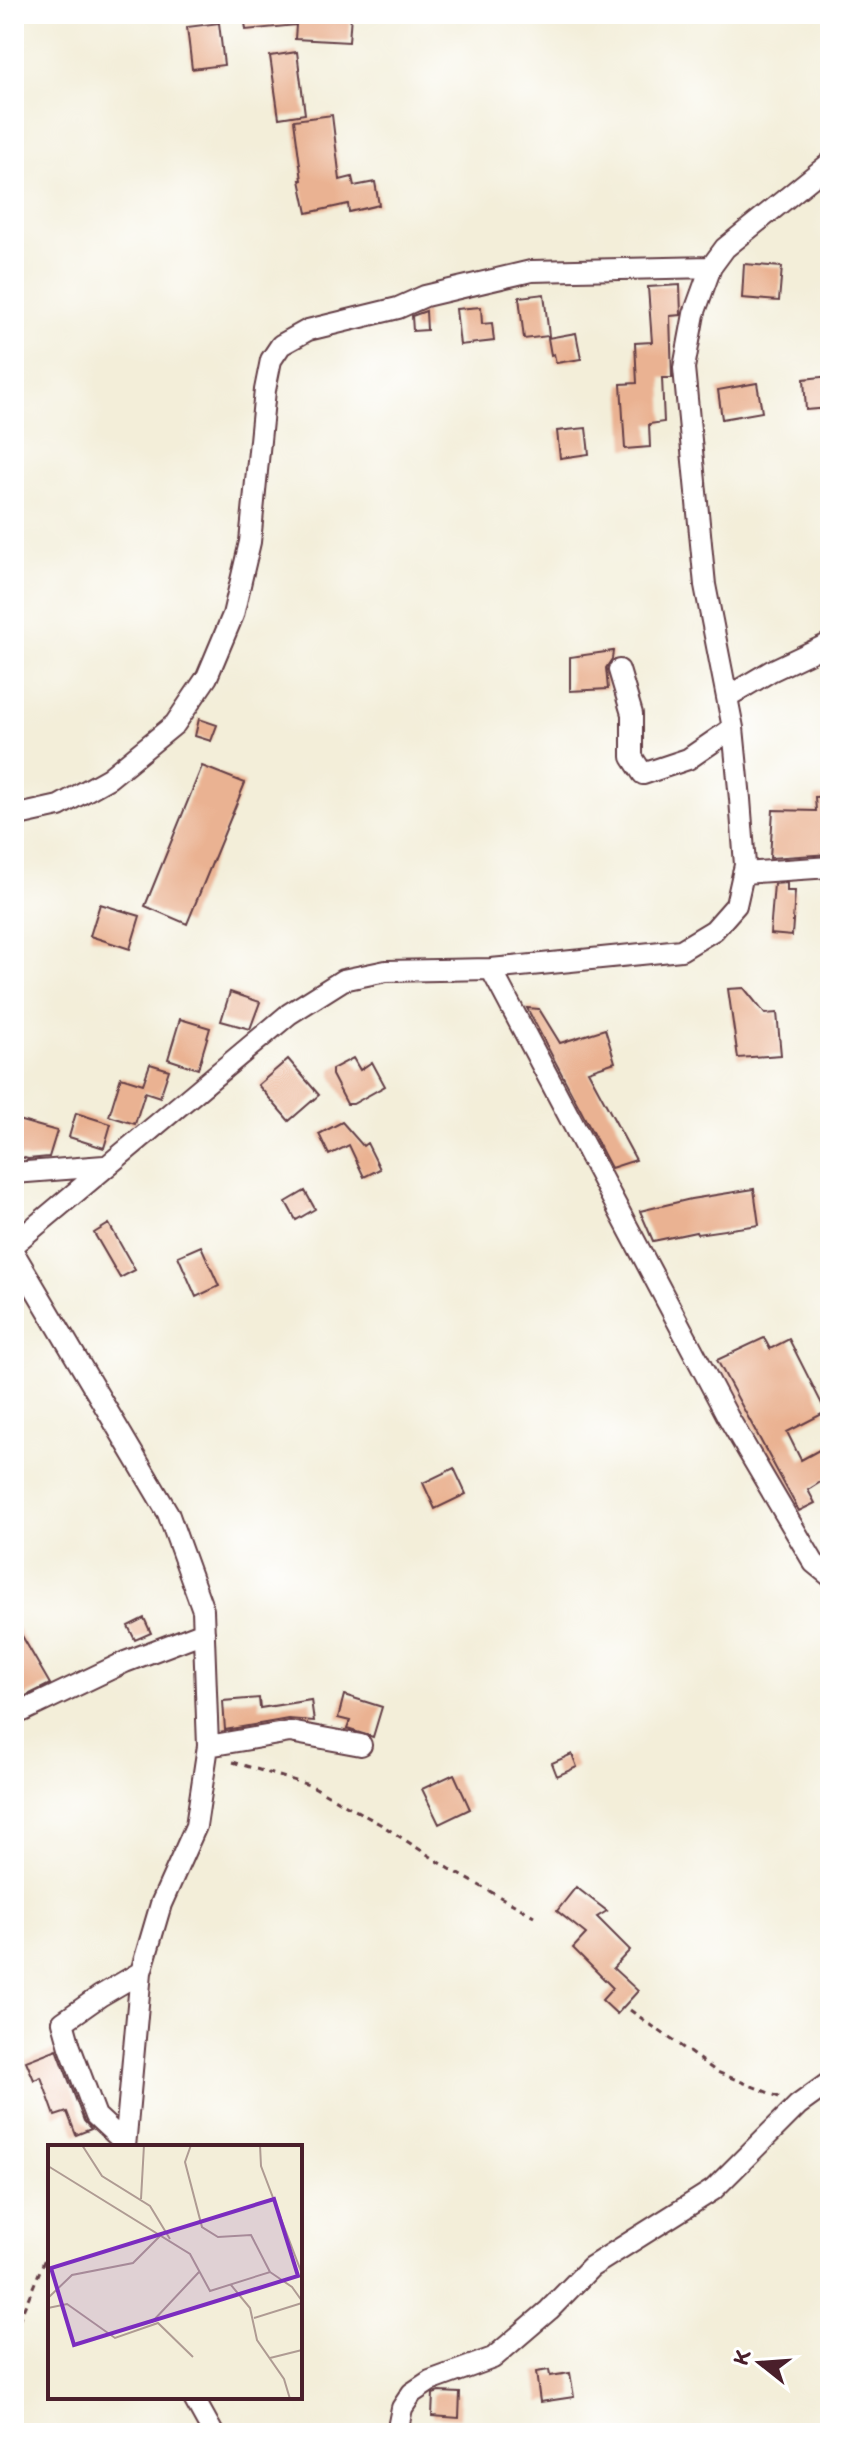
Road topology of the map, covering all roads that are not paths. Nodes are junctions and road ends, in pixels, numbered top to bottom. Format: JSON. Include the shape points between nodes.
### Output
{"nodes":[{"id":1,"x":830,"y":163,"type":"edge"},
{"id":2,"x":711,"y":267,"type":"junction"},
{"id":3,"x":830,"y":643,"type":"edge"},
{"id":4,"x":619,"y":670,"type":"dead end"},
{"id":5,"x":727,"y":697,"type":"junction"},
{"id":6,"x":733,"y":728,"type":"junction"},
{"id":7,"x":14,"y":816,"type":"edge"},
{"id":8,"x":830,"y":867,"type":"edge"},
{"id":9,"x":743,"y":873,"type":"junction"},
{"id":10,"x":491,"y":969,"type":"junction"},
{"id":11,"x":104,"y":1166,"type":"junction"},
{"id":12,"x":14,"y":1173,"type":"edge"},
{"id":13,"x":14,"y":1244,"type":"edge"},
{"id":14,"x":14,"y":1253,"type":"edge"},
{"id":15,"x":830,"y":1576,"type":"edge"},
{"id":16,"x":204,"y":1632,"type":"junction"},
{"id":17,"x":23,"y":1711,"type":"dead end"},
{"id":18,"x":361,"y":1745,"type":"dead end"},
{"id":19,"x":207,"y":1751,"type":"junction"},
{"id":20,"x":141,"y":1972,"type":"junction"},
{"id":21,"x":830,"y":2082,"type":"edge"},
{"id":22,"x":125,"y":2145,"type":"edge"},
{"id":23,"x":194,"y":2399,"type":"edge"},
{"id":24,"x":213,"y":2433,"type":"edge"},
{"id":25,"x":397,"y":2433,"type":"edge"}],
"edges":[{"from":1,"to":2,"type":"street","via":[[725,248]]},
{"from":2,"to":5,"type":"street","via":[[694,314],[684,368],[705,585]]},
{"from":2,"to":7,"type":"street","via":[[531,271],[308,330],[281,345],[271,360],[265,390],[250,542],[233,615],[207,677],[175,724],[109,778],[59,806]]},
{"from":3,"to":5,"type":"street"},
{"from":4,"to":6,"type":"street","via":[[632,714],[632,757],[643,774],[688,759]]},
{"from":5,"to":6,"type":"street"},
{"from":6,"to":9,"type":"street"},
{"from":8,"to":9,"type":"street"},
{"from":9,"to":10,"type":"street","via":[[736,905],[714,930],[681,950]]},
{"from":10,"to":11,"type":"street","via":[[386,971],[343,980],[289,1014]]},
{"from":10,"to":15,"type":"street","via":[[728,1417],[814,1563]]},
{"from":11,"to":12,"type":"street"},
{"from":11,"to":13,"type":"street"},
{"from":14,"to":16,"type":"street","via":[[168,1513],[203,1610]]},
{"from":16,"to":17,"type":"street","via":[[125,1662]]},
{"from":16,"to":19,"type":"street"},
{"from":18,"to":19,"type":"street","via":[[290,1732]]},
{"from":19,"to":20,"type":"street","via":[[196,1826],[161,1904]]},
{"from":20,"to":22,"type":"street"},
{"from":20,"to":22,"type":"street","via":[[63,2022],[96,2116]]},
{"from":21,"to":25,"type":"street","via":[[798,2105],[713,2190],[591,2267],[493,2358],[412,2393],[402,2408]]},
{"from":23,"to":24,"type":"street"}]}
